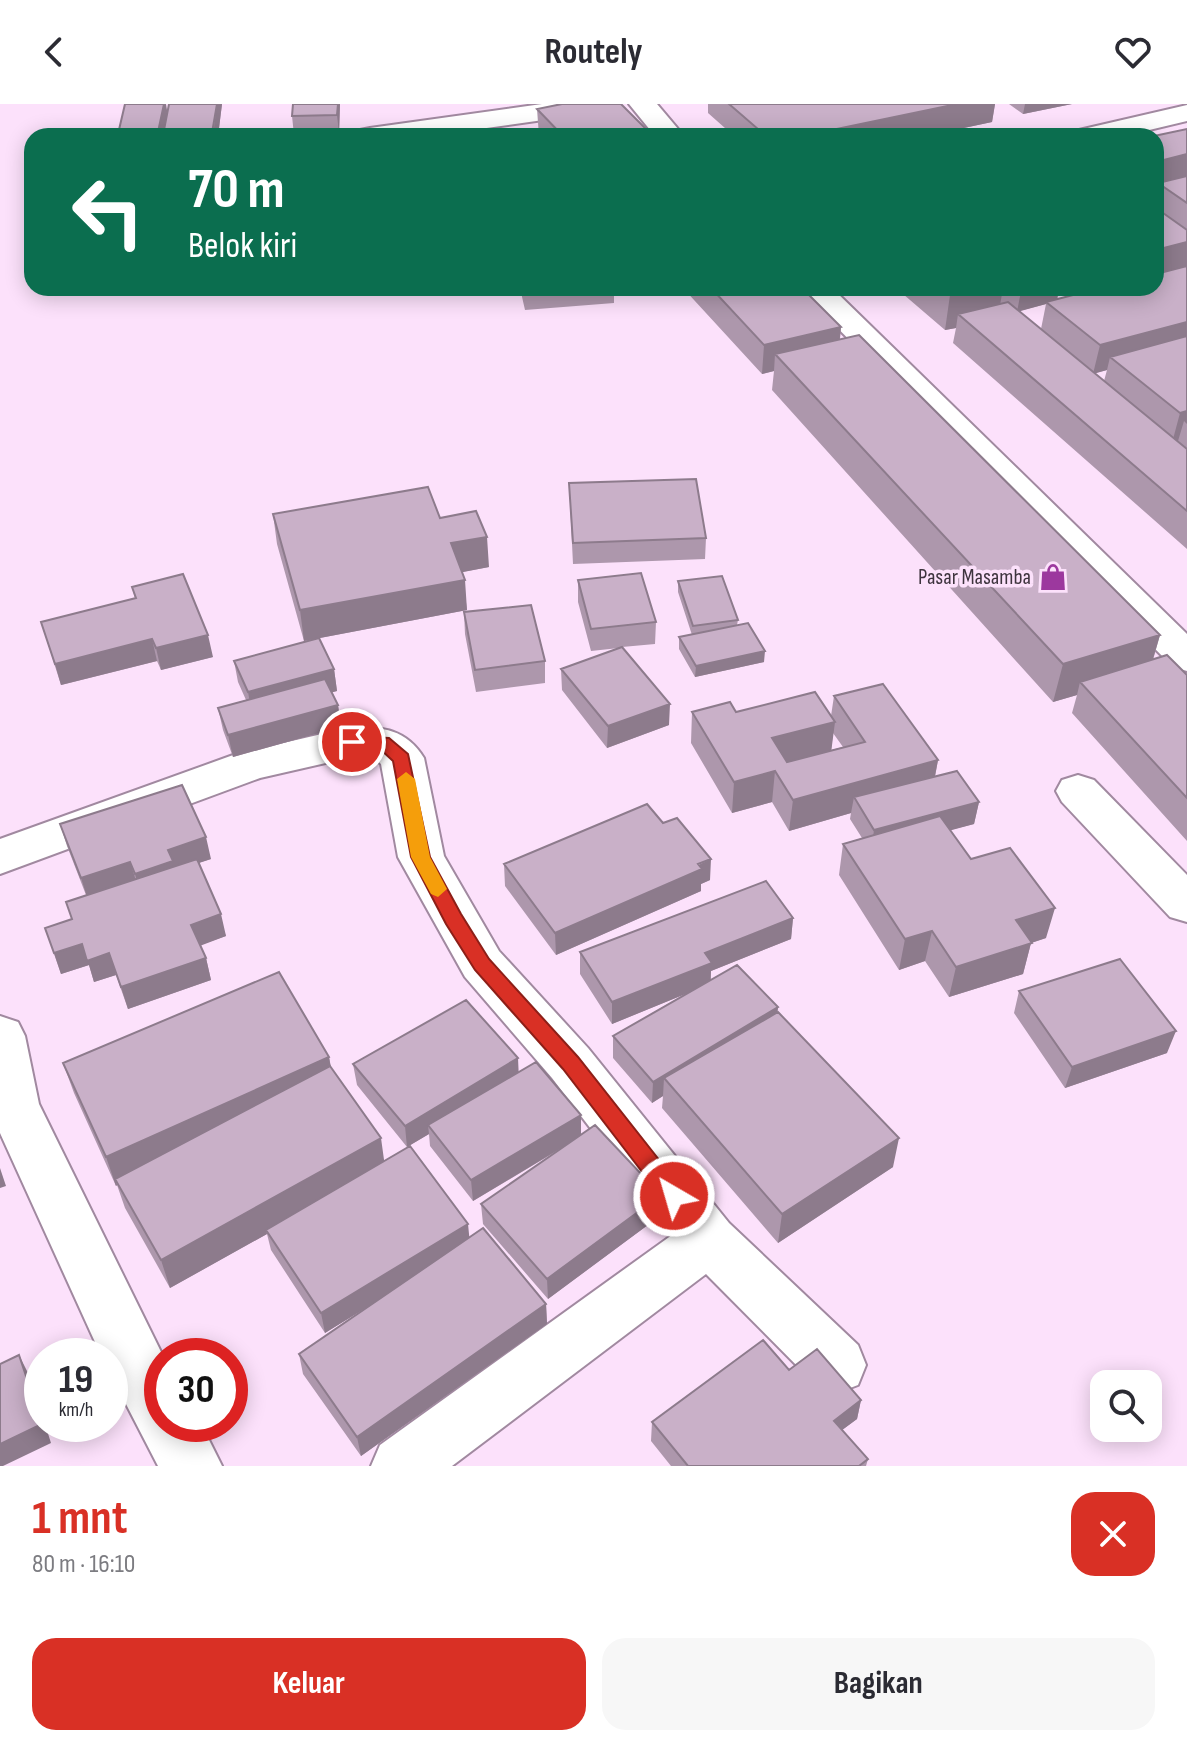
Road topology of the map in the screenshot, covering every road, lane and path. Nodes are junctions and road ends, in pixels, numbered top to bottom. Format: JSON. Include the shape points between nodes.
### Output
{"nodes":[{"id":1,"x":600,"y":104,"type":"edge"},
{"id":2,"x":642,"y":104,"type":"edge"},
{"id":3,"x":1187,"y":113,"type":"edge"},
{"id":4,"x":428,"y":128,"type":"edge"},
{"id":5,"x":663,"y":128,"type":"edge"},
{"id":6,"x":1123,"y":128,"type":"edge"},
{"id":7,"x":822,"y":296,"type":"edge"},
{"id":8,"x":1187,"y":658,"type":"edge"},
{"id":9,"x":1078,"y":791,"type":"dead end"},
{"id":10,"x":0,"y":857,"type":"edge"},
{"id":11,"x":1187,"y":904,"type":"edge"},
{"id":12,"x":0,"y":1036,"type":"edge"},
{"id":13,"x":709,"y":1240,"type":"junction"},
{"id":14,"x":837,"y":1365,"type":"dead end"},
{"id":15,"x":144,"y":1379,"type":"edge"},
{"id":16,"x":178,"y":1442,"type":"edge"},
{"id":17,"x":191,"y":1466,"type":"edge"},
{"id":18,"x":402,"y":1466,"type":"edge"}],
"edges":[{"from":1,"to":4,"type":"street"},
{"from":2,"to":5,"type":"street"},
{"from":3,"to":6,"type":"street"},
{"from":7,"to":8,"type":"street"},
{"from":9,"to":11,"type":"street"},
{"from":10,"to":13,"type":"street","via":[[251,765],[352,742],[383,742],[402,758],[421,857],[482,964],[570,1063]]},
{"from":12,"to":15,"type":"street","via":[[13,1104]]},
{"from":13,"to":14,"type":"street"},
{"from":13,"to":18,"type":"street"},
{"from":16,"to":17,"type":"street"}]}
